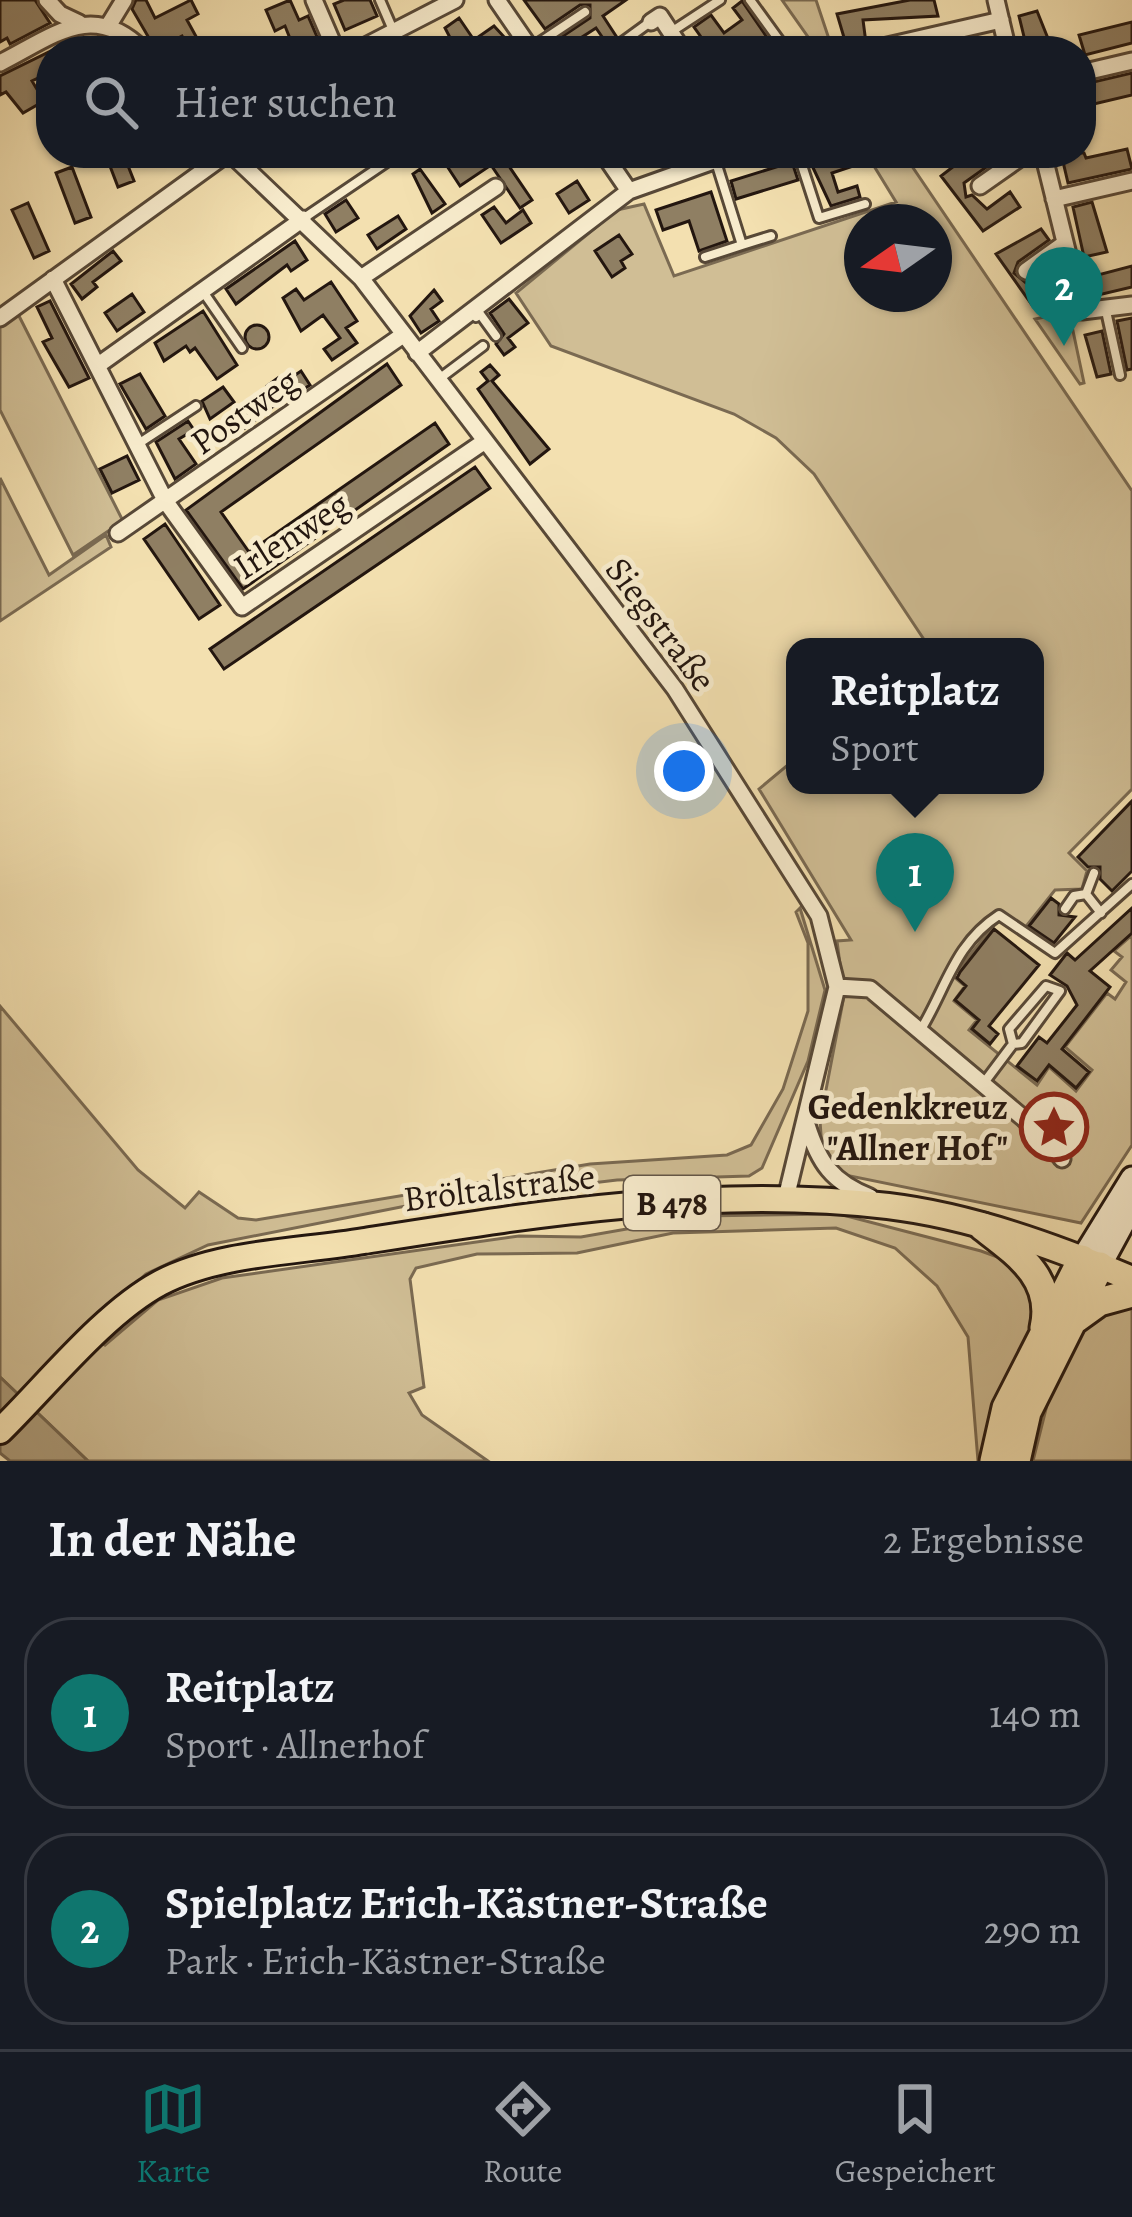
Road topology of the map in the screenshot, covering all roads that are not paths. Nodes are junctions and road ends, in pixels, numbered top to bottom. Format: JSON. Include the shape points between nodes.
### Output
{"nodes":[{"id":1,"x":47,"y":0,"type":"edge"},
{"id":2,"x":124,"y":0,"type":"edge"},
{"id":3,"x":314,"y":0,"type":"edge"},
{"id":4,"x":380,"y":0,"type":"edge"},
{"id":5,"x":455,"y":0,"type":"edge"},
{"id":6,"x":496,"y":0,"type":"edge"},
{"id":7,"x":720,"y":0,"type":"edge"},
{"id":8,"x":750,"y":0,"type":"edge"},
{"id":9,"x":996,"y":0,"type":"edge"},
{"id":10,"x":585,"y":12,"type":"dead end"},
{"id":11,"x":1001,"y":20,"type":"junction"},
{"id":12,"x":651,"y":22,"type":"joint"},
{"id":13,"x":79,"y":23,"type":"junction"},
{"id":14,"x":110,"y":23,"type":"junction"},
{"id":15,"x":393,"y":30,"type":"junction"},
{"id":16,"x":671,"y":32,"type":"junction"},
{"id":17,"x":53,"y":36,"type":"edge"},
{"id":18,"x":126,"y":36,"type":"edge"},
{"id":19,"x":330,"y":36,"type":"edge"},
{"id":20,"x":382,"y":36,"type":"edge"},
{"id":21,"x":521,"y":36,"type":"edge"},
{"id":22,"x":551,"y":36,"type":"edge"},
{"id":23,"x":631,"y":36,"type":"edge"},
{"id":24,"x":674,"y":36,"type":"edge"},
{"id":25,"x":776,"y":36,"type":"edge"},
{"id":26,"x":931,"y":36,"type":"edge"},
{"id":27,"x":1005,"y":36,"type":"edge"},
{"id":28,"x":36,"y":45,"type":"edge"},
{"id":29,"x":1132,"y":61,"type":"edge"},
{"id":30,"x":0,"y":63,"type":"edge"},
{"id":31,"x":1096,"y":69,"type":"edge"},
{"id":32,"x":208,"y":168,"type":"edge"},
{"id":33,"x":246,"y":168,"type":"edge"},
{"id":34,"x":378,"y":168,"type":"edge"},
{"id":35,"x":613,"y":168,"type":"edge"},
{"id":36,"x":684,"y":168,"type":"edge"},
{"id":37,"x":710,"y":168,"type":"edge"},
{"id":38,"x":803,"y":168,"type":"edge"},
{"id":39,"x":1006,"y":168,"type":"edge"},
{"id":40,"x":1047,"y":168,"type":"edge"},
{"id":41,"x":1132,"y":181,"type":"edge"},
{"id":42,"x":980,"y":186,"type":"dead end"},
{"id":43,"x":496,"y":187,"type":"dead end"},
{"id":44,"x":629,"y":191,"type":"junction"},
{"id":45,"x":1054,"y":200,"type":"junction"},
{"id":46,"x":844,"y":211,"type":"edge"},
{"id":47,"x":303,"y":219,"type":"junction"},
{"id":48,"x":771,"y":236,"type":"dead end"},
{"id":49,"x":1065,"y":244,"type":"junction"},
{"id":50,"x":742,"y":245,"type":"junction"},
{"id":51,"x":705,"y":257,"type":"dead end"},
{"id":52,"x":1027,"y":271,"type":"dead end"},
{"id":53,"x":361,"y":278,"type":"junction"},
{"id":54,"x":53,"y":280,"type":"junction"},
{"id":55,"x":204,"y":293,"type":"junction"},
{"id":56,"x":1132,"y":305,"type":"edge"},
{"id":57,"x":1106,"y":311,"type":"junction"},
{"id":58,"x":467,"y":315,"type":"junction"},
{"id":59,"x":0,"y":318,"type":"edge"},
{"id":60,"x":404,"y":335,"type":"junction"},
{"id":61,"x":496,"y":336,"type":"dead end"},
{"id":62,"x":483,"y":346,"type":"dead end"},
{"id":63,"x":242,"y":348,"type":"dead end"},
{"id":64,"x":417,"y":353,"type":"junction"},
{"id":65,"x":97,"y":367,"type":"junction"},
{"id":66,"x":1120,"y":375,"type":"dead end"},
{"id":67,"x":437,"y":380,"type":"junction"},
{"id":68,"x":196,"y":406,"type":"dead end"},
{"id":69,"x":485,"y":442,"type":"junction"},
{"id":70,"x":137,"y":445,"type":"junction"},
{"id":71,"x":166,"y":502,"type":"junction"},
{"id":72,"x":118,"y":533,"type":"dead end"},
{"id":73,"x":1094,"y":873,"type":"dead end"},
{"id":74,"x":1132,"y":884,"type":"edge"},
{"id":75,"x":1087,"y":894,"type":"junction"},
{"id":76,"x":990,"y":903,"type":"dead end"},
{"id":77,"x":1065,"y":909,"type":"dead end"},
{"id":78,"x":1101,"y":913,"type":"junction"},
{"id":79,"x":999,"y":915,"type":"junction"},
{"id":80,"x":837,"y":987,"type":"junction"},
{"id":81,"x":919,"y":1033,"type":"junction"},
{"id":82,"x":1013,"y":1044,"type":"junction"},
{"id":83,"x":982,"y":1085,"type":"junction"},
{"id":84,"x":806,"y":1122,"type":"junction"},
{"id":85,"x":1063,"y":1159,"type":"dead end"},
{"id":86,"x":1132,"y":1178,"type":"edge"},
{"id":87,"x":786,"y":1198,"type":"junction"},
{"id":88,"x":892,"y":1207,"type":"junction"},
{"id":89,"x":1132,"y":1208,"type":"edge"},
{"id":90,"x":983,"y":1227,"type":"junction"},
{"id":91,"x":1091,"y":1262,"type":"junction"},
{"id":92,"x":1132,"y":1279,"type":"edge"},
{"id":93,"x":1132,"y":1293,"type":"edge"},
{"id":94,"x":1071,"y":1323,"type":"junction"},
{"id":95,"x":1041,"y":1341,"type":"junction"},
{"id":96,"x":0,"y":1432,"type":"edge"},
{"id":97,"x":994,"y":1461,"type":"edge"},
{"id":98,"x":1016,"y":1461,"type":"edge"}],
"edges":[{"from":1,"to":13,"type":"street"},
{"from":2,"to":14,"type":"street"},
{"from":3,"to":19,"type":"street"},
{"from":4,"to":15,"type":"lane"},
{"from":5,"to":15,"type":"street"},
{"from":6,"to":21,"type":"street"},
{"from":7,"to":16,"type":"lane"},
{"from":8,"to":25,"type":"lane"},
{"from":9,"to":11,"type":"street"},
{"from":10,"to":22,"type":"lane"},
{"from":11,"to":26,"type":"street"},
{"from":11,"to":27,"type":"street"},
{"from":12,"to":16,"type":"street","via":[[660,16]]},
{"from":12,"to":23,"type":"lane"},
{"from":13,"to":14,"type":"street"},
{"from":13,"to":17,"type":"street"},
{"from":14,"to":18,"type":"street"},
{"from":15,"to":20,"type":"street"},
{"from":16,"to":24,"type":"street"},
{"from":28,"to":30,"type":"street"},
{"from":29,"to":31,"type":"street"},
{"from":32,"to":54,"type":"street"},
{"from":33,"to":47,"type":"street","name":"Siegstraße"},
{"from":34,"to":47,"type":"lane"},
{"from":35,"to":44,"type":"street"},
{"from":36,"to":44,"type":"street"},
{"from":37,"to":50,"type":"lane"},
{"from":38,"to":46,"type":"lane","via":[[820,218]]},
{"from":39,"to":42,"type":"street"},
{"from":40,"to":45,"type":"street"},
{"from":41,"to":45,"type":"street"},
{"from":43,"to":53,"type":"street"},
{"from":44,"to":58,"type":"street"},
{"from":45,"to":49,"type":"street"},
{"from":47,"to":53,"type":"street","name":"Siegstraße"},
{"from":47,"to":55,"type":"street"},
{"from":48,"to":50,"type":"lane"},
{"from":49,"to":52,"type":"street"},
{"from":49,"to":57,"type":"street","via":[[1082,311]]},
{"from":50,"to":51,"type":"lane"},
{"from":53,"to":60,"type":"street","name":"Siegstraße"},
{"from":54,"to":59,"type":"street"},
{"from":54,"to":65,"type":"street","name":"Irlenweg"},
{"from":55,"to":63,"type":"lane"},
{"from":55,"to":65,"type":"street"},
{"from":56,"to":57,"type":"street"},
{"from":57,"to":66,"type":"lane"},
{"from":58,"to":61,"type":"lane","via":[[471,321],[480,314]]},
{"from":58,"to":64,"type":"street"},
{"from":60,"to":64,"type":"street","name":"Siegstraße"},
{"from":60,"to":71,"type":"street","name":"Postweg"},
{"from":62,"to":67,"type":"lane"},
{"from":64,"to":67,"type":"street","name":"Siegstraße"},
{"from":65,"to":70,"type":"street","name":"Irlenweg"},
{"from":67,"to":69,"type":"street","name":"Siegstraße"},
{"from":68,"to":70,"type":"lane"},
{"from":69,"to":71,"type":"street","name":"Irlenweg","via":[[242,607]]},
{"from":69,"to":80,"type":"street","name":"Siegstraße","via":[[675,689],[751,802],[819,916]]},
{"from":70,"to":71,"type":"street","name":"Irlenweg"},
{"from":71,"to":72,"type":"street","name":"Postweg"},
{"from":73,"to":75,"type":"lane"},
{"from":74,"to":78,"type":"lane"},
{"from":75,"to":77,"type":"lane"},
{"from":75,"to":78,"type":"lane"},
{"from":76,"to":79,"type":"lane"},
{"from":78,"to":79,"type":"lane","via":[[1055,953]]},
{"from":79,"to":81,"type":"lane","via":[[946,970]]},
{"from":80,"to":81,"type":"street","via":[[870,989]]},
{"from":80,"to":84,"type":"street","name":"Siegstraße"},
{"from":81,"to":83,"type":"street"},
{"from":82,"to":82,"type":"lane","via":[[1010,1029],[1051,984],[1059,999]]},
{"from":82,"to":83,"type":"lane"},
{"from":83,"to":85,"type":"street"},
{"from":84,"to":87,"type":"street","name":"Siegstraße"},
{"from":84,"to":88,"type":"street","via":[[827,1171]]},
{"from":86,"to":91,"type":"street"},
{"from":87,"to":88,"type":"main road","name":"Bröltalstraße","number":"B 478"},
{"from":87,"to":96,"type":"main road","name":"Bröltalstraße","number":"B 478","via":[[592,1210],[201,1268],[154,1286]]},
{"from":88,"to":90,"type":"main road","name":"Bröltalstraße","number":"B 478"},
{"from":89,"to":91,"type":"street"},
{"from":90,"to":91,"type":"main road","name":"Bröltalstraße","number":"B 478"},
{"from":90,"to":95,"type":"highway","via":[[1042,1284],[1048,1312]]},
{"from":91,"to":92,"type":"main road","name":"Bröltalstraße","number":"B 478"},
{"from":91,"to":94,"type":"highway"},
{"from":91,"to":95,"type":"highway"},
{"from":93,"to":94,"type":"highway","via":[[1099,1302]]},
{"from":94,"to":98,"type":"highway","via":[[1027,1412]]},
{"from":95,"to":97,"type":"highway","via":[[1006,1408]]}]}
